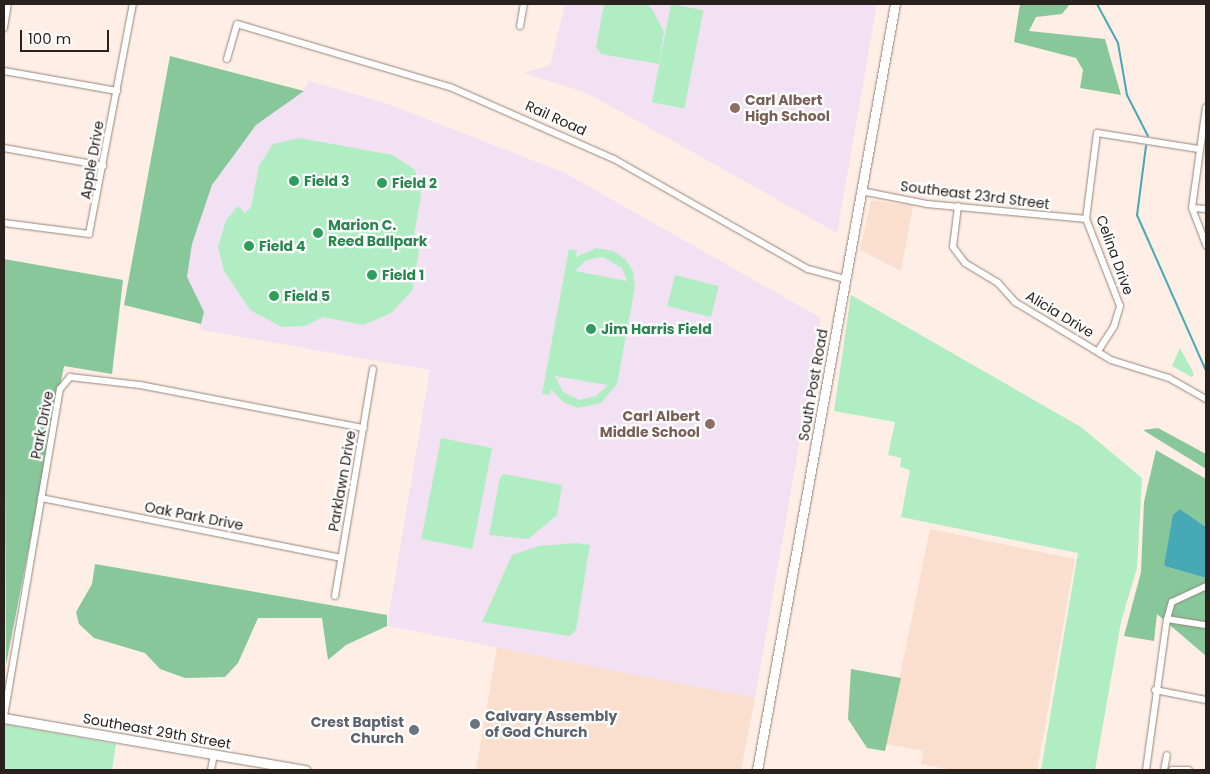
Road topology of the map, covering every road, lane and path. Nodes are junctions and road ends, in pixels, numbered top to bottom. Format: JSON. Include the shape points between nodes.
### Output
{"nodes":[{"id":1,"x":8,"y":4,"type":"edge"},
{"id":2,"x":133,"y":4,"type":"edge"},
{"id":3,"x":524,"y":4,"type":"edge"},
{"id":4,"x":895,"y":4,"type":"edge"},
{"id":5,"x":520,"y":26,"type":"dead end"},
{"id":6,"x":4,"y":28,"type":"edge"},
{"id":7,"x":227,"y":59,"type":"dead end"},
{"id":8,"x":4,"y":71,"type":"edge"},
{"id":9,"x":117,"y":91,"type":"junction"},
{"id":10,"x":1206,"y":107,"type":"edge"},
{"id":11,"x":4,"y":148,"type":"edge"},
{"id":12,"x":1199,"y":149,"type":"junction"},
{"id":13,"x":103,"y":166,"type":"junction"},
{"id":14,"x":861,"y":191,"type":"junction"},
{"id":15,"x":958,"y":206,"type":"junction"},
{"id":16,"x":1192,"y":208,"type":"junction"},
{"id":17,"x":1206,"y":209,"type":"edge"},
{"id":18,"x":1086,"y":219,"type":"junction"},
{"id":19,"x":4,"y":223,"type":"edge"},
{"id":20,"x":1206,"y":245,"type":"edge"},
{"id":21,"x":845,"y":279,"type":"junction"},
{"id":22,"x":1098,"y":351,"type":"junction"},
{"id":23,"x":373,"y":369,"type":"dead end"},
{"id":24,"x":1206,"y":399,"type":"edge"},
{"id":25,"x":364,"y":428,"type":"junction"},
{"id":26,"x":42,"y":498,"type":"junction"},
{"id":27,"x":341,"y":558,"type":"junction"},
{"id":28,"x":1206,"y":586,"type":"edge"},
{"id":29,"x":335,"y":596,"type":"dead end"},
{"id":30,"x":1167,"y":618,"type":"junction"},
{"id":31,"x":1206,"y":625,"type":"edge"},
{"id":32,"x":1155,"y":690,"type":"junction"},
{"id":33,"x":1206,"y":700,"type":"edge"},
{"id":34,"x":4,"y":717,"type":"edge"},
{"id":35,"x":214,"y":755,"type":"junction"},
{"id":36,"x":1167,"y":755,"type":"dead end"},
{"id":37,"x":269,"y":767,"type":"edge"},
{"id":38,"x":211,"y":770,"type":"edge"},
{"id":39,"x":306,"y":770,"type":"edge"},
{"id":40,"x":757,"y":770,"type":"edge"},
{"id":41,"x":1146,"y":770,"type":"edge"},
{"id":42,"x":1164,"y":770,"type":"edge"},
{"id":43,"x":1172,"y":770,"type":"edge"},
{"id":44,"x":1189,"y":770,"type":"edge"}],
"edges":[{"from":1,"to":6,"type":"street"},
{"from":2,"to":9,"type":"street","name":"Apple Drive"},
{"from":3,"to":5,"type":"street"},
{"from":4,"to":14,"type":"main road","name":"South Post Road"},
{"from":7,"to":21,"type":"street","name":"Rail Road","via":[[237,24],[423,78],[510,112],[614,159],[808,270]]},
{"from":8,"to":9,"type":"street"},
{"from":9,"to":13,"type":"street","name":"Apple Drive"},
{"from":10,"to":12,"type":"street"},
{"from":11,"to":13,"type":"street"},
{"from":12,"to":16,"type":"street"},
{"from":12,"to":18,"type":"street","name":"Celina Drive","via":[[1097,133]]},
{"from":13,"to":19,"type":"street","name":"Apple Drive","via":[[89,234]]},
{"from":14,"to":15,"type":"street","name":"Southeast 23rd Street"},
{"from":14,"to":21,"type":"main road","name":"South Post Road"},
{"from":15,"to":18,"type":"street","name":"Southeast 23rd Street"},
{"from":15,"to":22,"type":"street","name":"Alicia Drive","via":[[952,233],[957,254],[998,283],[1015,302]]},
{"from":16,"to":17,"type":"street"},
{"from":16,"to":20,"type":"street"},
{"from":18,"to":22,"type":"street","name":"Celina Drive","via":[[1120,306],[1114,326]]},
{"from":21,"to":40,"type":"main road","name":"South Post Road"},
{"from":22,"to":24,"type":"street","name":"Alicia Drive","via":[[1124,366],[1169,378]]},
{"from":23,"to":25,"type":"street","name":"Parklawn Drive"},
{"from":25,"to":26,"type":"street","name":"Park Drive","via":[[140,385],[70,377],[60,389]]},
{"from":25,"to":27,"type":"street","name":"Parklawn Drive"},
{"from":26,"to":27,"type":"street","name":"Oak Park Drive"},
{"from":26,"to":34,"type":"street","name":"Park Drive"},
{"from":27,"to":29,"type":"street","name":"Parklawn Drive"},
{"from":28,"to":30,"type":"street","via":[[1172,602]]},
{"from":30,"to":31,"type":"street"},
{"from":30,"to":32,"type":"street"},
{"from":32,"to":33,"type":"street"},
{"from":32,"to":41,"type":"street"},
{"from":34,"to":35,"type":"main road","name":"Southeast 29th Street"},
{"from":35,"to":37,"type":"main road","name":"Southeast 29th Street"},
{"from":35,"to":38,"type":"street"},
{"from":36,"to":42,"type":"street"},
{"from":37,"to":39,"type":"main road","name":"Southeast 29th Street"},
{"from":43,"to":44,"type":"street"}]}
